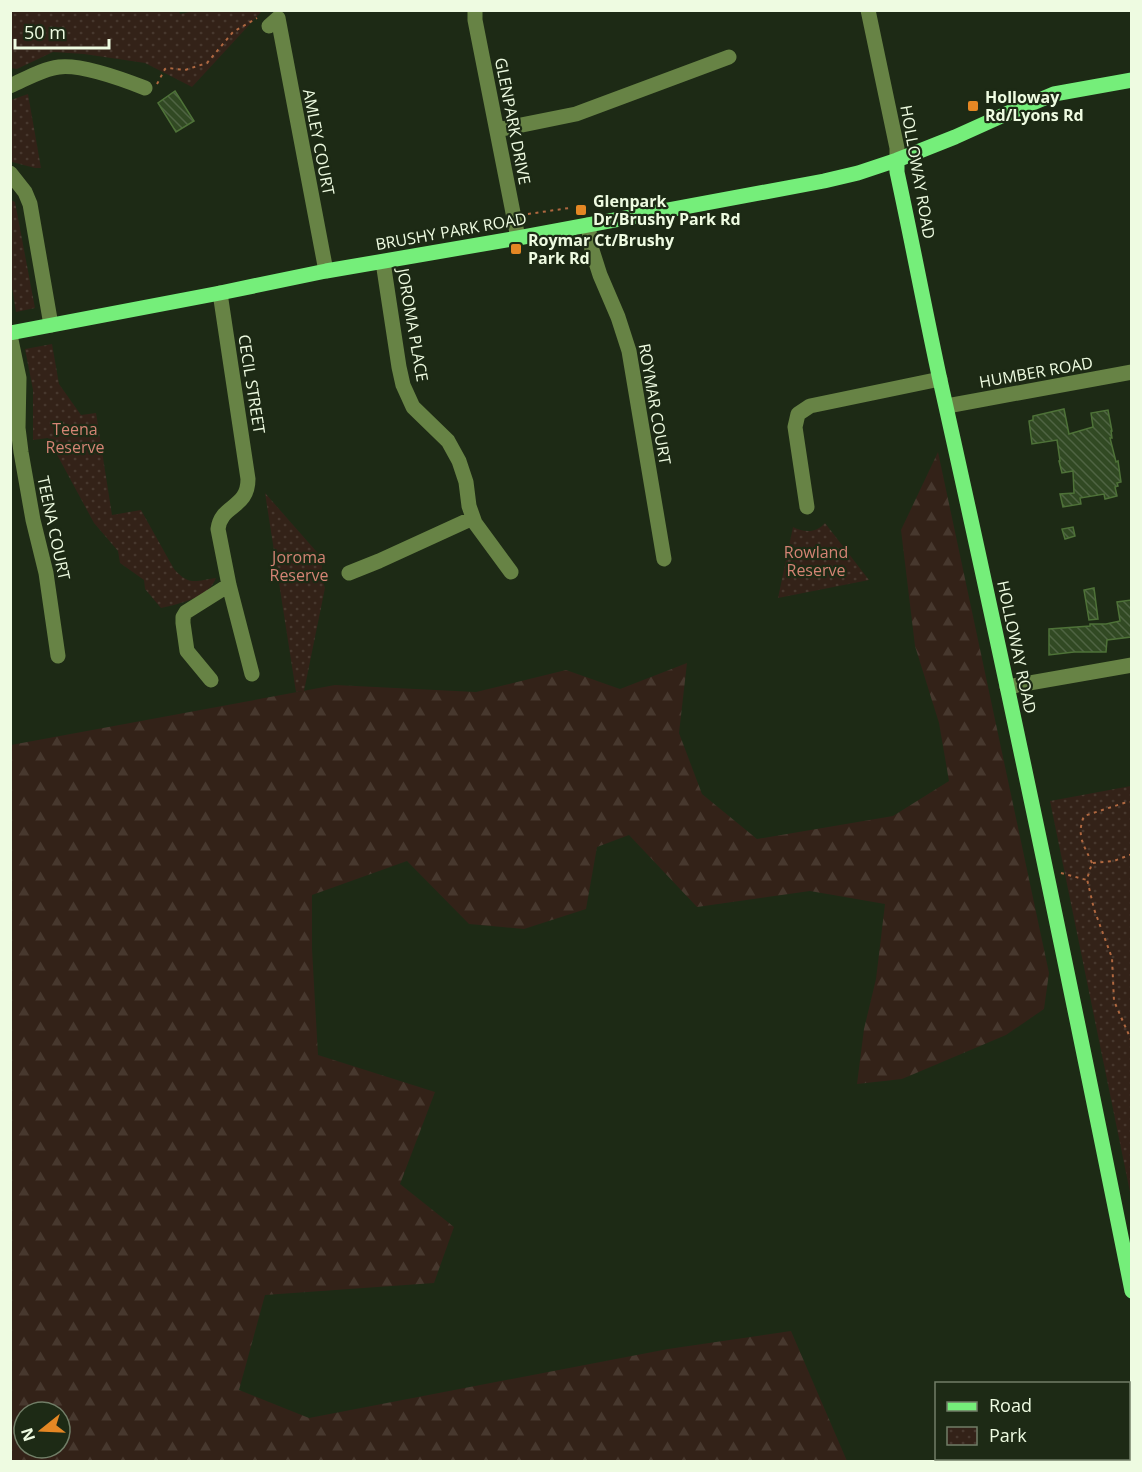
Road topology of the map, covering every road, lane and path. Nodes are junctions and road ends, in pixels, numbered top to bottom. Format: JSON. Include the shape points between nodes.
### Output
{"nodes":[{"id":1,"x":475,"y":10,"type":"edge"},
{"id":2,"x":868,"y":10,"type":"edge"},
{"id":3,"x":277,"y":18,"type":"edge"},
{"id":4,"x":729,"y":57,"type":"dead end"},
{"id":5,"x":1131,"y":80,"type":"edge"},
{"id":6,"x":10,"y":86,"type":"edge"},
{"id":7,"x":145,"y":88,"type":"joint"},
{"id":8,"x":497,"y":130,"type":"junction"},
{"id":9,"x":897,"y":160,"type":"junction"},
{"id":10,"x":10,"y":173,"type":"edge"},
{"id":11,"x":588,"y":225,"type":"junction"},
{"id":12,"x":518,"y":238,"type":"junction"},
{"id":13,"x":383,"y":262,"type":"junction"},
{"id":14,"x":326,"y":271,"type":"junction"},
{"id":15,"x":220,"y":293,"type":"junction"},
{"id":16,"x":51,"y":325,"type":"junction"},
{"id":17,"x":10,"y":334,"type":"edge"},
{"id":18,"x":1131,"y":372,"type":"edge"},
{"id":19,"x":940,"y":379,"type":"junction"},
{"id":20,"x":946,"y":406,"type":"junction"},
{"id":21,"x":807,"y":507,"type":"dead end"},
{"id":22,"x":473,"y":518,"type":"junction"},
{"id":23,"x":664,"y":559,"type":"dead end"},
{"id":24,"x":512,"y":572,"type":"dead end"},
{"id":25,"x":348,"y":573,"type":"dead end"},
{"id":26,"x":228,"y":585,"type":"junction"},
{"id":27,"x":58,"y":656,"type":"dead end"},
{"id":28,"x":1131,"y":665,"type":"edge"},
{"id":29,"x":252,"y":674,"type":"dead end"},
{"id":30,"x":211,"y":680,"type":"dead end"},
{"id":31,"x":1007,"y":687,"type":"junction"},
{"id":32,"x":1131,"y":802,"type":"edge"},
{"id":33,"x":1131,"y":854,"type":"edge"},
{"id":34,"x":1092,"y":863,"type":"junction"},
{"id":35,"x":1045,"y":868,"type":"junction"},
{"id":36,"x":1087,"y":880,"type":"junction"},
{"id":37,"x":1131,"y":1042,"type":"edge"},
{"id":38,"x":1131,"y":1291,"type":"edge"}],
"edges":[{"from":1,"to":8,"type":"street","name":"GLENPARK DRIVE"},
{"from":2,"to":9,"type":"street","name":"HOLLOWAY ROAD"},
{"from":3,"to":7,"type":"path","via":[[260,17],[233,32],[207,63],[185,70],[165,69],[153,92]]},
{"from":3,"to":14,"type":"street","name":"AMLEY COURT"},
{"from":4,"to":8,"type":"street","via":[[576,114]]},
{"from":5,"to":9,"type":"main road","name":"BRUSHY PARK ROAD","via":[[1054,94]]},
{"from":6,"to":7,"type":"street","via":[[57,67],[69,67]]},
{"from":8,"to":12,"type":"street","name":"GLENPARK DRIVE"},
{"from":9,"to":11,"type":"main road","name":"BRUSHY PARK ROAD","via":[[824,181]]},
{"from":9,"to":19,"type":"main road","name":"HOLLOWAY ROAD"},
{"from":10,"to":16,"type":"street","via":[[30,204]]},
{"from":11,"to":12,"type":"main road","name":"BRUSHY PARK ROAD"},
{"from":11,"to":23,"type":"street","name":"ROYMAR COURT","via":[[600,275],[629,351]]},
{"from":12,"to":13,"type":"main road","name":"BRUSHY PARK ROAD"},
{"from":13,"to":14,"type":"main road","name":"BRUSHY PARK ROAD"},
{"from":13,"to":22,"type":"street","name":"JOROMA PLACE","via":[[403,385],[413,407],[448,441],[459,461]]},
{"from":14,"to":15,"type":"main road","name":"BRUSHY PARK ROAD"},
{"from":15,"to":16,"type":"main road","name":"BRUSHY PARK ROAD"},
{"from":15,"to":26,"type":"street","name":"CECIL STREET","via":[[248,479],[245,497],[219,522]]},
{"from":16,"to":17,"type":"main road","name":"BRUSHY PARK ROAD"},
{"from":17,"to":27,"type":"street","name":"TEENA COURT","via":[[19,378],[21,452],[46,573]]},
{"from":18,"to":20,"type":"street","name":"HUMBER ROAD"},
{"from":19,"to":20,"type":"main road","name":"HOLLOWAY ROAD"},
{"from":19,"to":21,"type":"street","via":[[810,406],[798,414],[795,427]]},
{"from":20,"to":31,"type":"main road","name":"HOLLOWAY ROAD"},
{"from":22,"to":24,"type":"street","name":"JOROMA PLACE"},
{"from":22,"to":25,"type":"street"},
{"from":26,"to":29,"type":"street"},
{"from":26,"to":30,"type":"street","via":[[183,617],[187,651]]},
{"from":28,"to":31,"type":"street"},
{"from":31,"to":35,"type":"main road","name":"HOLLOWAY ROAD"},
{"from":32,"to":34,"type":"path","via":[[1084,816],[1080,827],[1082,840]]},
{"from":33,"to":34,"type":"path"},
{"from":34,"to":36,"type":"path"},
{"from":35,"to":36,"type":"path"},
{"from":35,"to":38,"type":"main road","name":"HOLLOWAY ROAD"},
{"from":36,"to":37,"type":"path","via":[[1112,958],[1114,1001]]}]}
